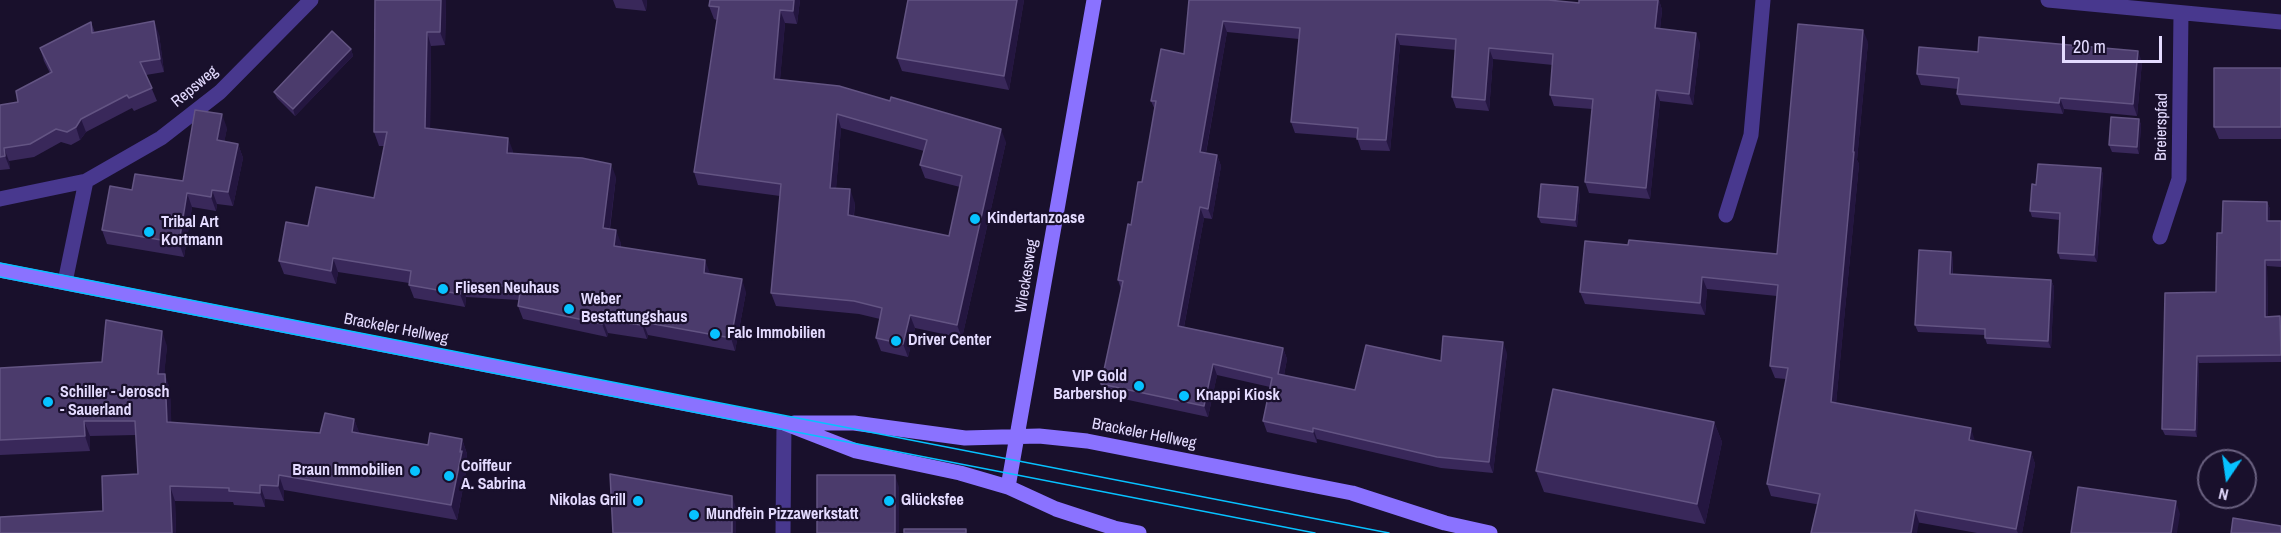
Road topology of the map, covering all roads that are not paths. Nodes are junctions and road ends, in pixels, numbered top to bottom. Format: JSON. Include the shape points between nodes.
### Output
{"nodes":[{"id":1,"x":311,"y":0,"type":"edge"},
{"id":2,"x":1094,"y":0,"type":"edge"},
{"id":3,"x":1763,"y":0,"type":"edge"},
{"id":4,"x":2048,"y":0,"type":"edge"},
{"id":5,"x":2181,"y":13,"type":"junction"},
{"id":6,"x":2281,"y":22,"type":"edge"},
{"id":7,"x":86,"y":181,"type":"junction"},
{"id":8,"x":0,"y":199,"type":"edge"},
{"id":9,"x":1726,"y":215,"type":"dead end"},
{"id":10,"x":2160,"y":237,"type":"dead end"},
{"id":11,"x":0,"y":270,"type":"edge"},
{"id":12,"x":65,"y":282,"type":"junction"},
{"id":13,"x":784,"y":423,"type":"junction"},
{"id":14,"x":1018,"y":437,"type":"junction"},
{"id":15,"x":1008,"y":487,"type":"junction"},
{"id":16,"x":783,"y":533,"type":"edge"},
{"id":17,"x":1139,"y":533,"type":"edge"},
{"id":18,"x":1490,"y":533,"type":"edge"}],
"edges":[{"from":1,"to":7,"type":"street","name":"Repsweg","via":[[220,92],[161,138]]},
{"from":2,"to":14,"type":"main road","name":"Wieckesweg"},
{"from":3,"to":9,"type":"street","via":[[1751,135]]},
{"from":4,"to":5,"type":"street"},
{"from":5,"to":6,"type":"street"},
{"from":5,"to":10,"type":"street","name":"Breierspfad","via":[[2179,180]]},
{"from":7,"to":8,"type":"street","name":"Repsweg"},
{"from":7,"to":12,"type":"street"},
{"from":11,"to":12,"type":"main road","name":"Brackeler Hellweg"},
{"from":12,"to":13,"type":"main road","name":"Brackeler Hellweg"},
{"from":13,"to":14,"type":"main road","name":"Brackeler Hellweg","via":[[854,423],[965,438]]},
{"from":13,"to":15,"type":"main road","name":"Brackeler Hellweg","via":[[856,451]]},
{"from":13,"to":16,"type":"street"},
{"from":14,"to":15,"type":"main road","name":"Wieckesweg"},
{"from":14,"to":18,"type":"main road","name":"Brackeler Hellweg","via":[[1087,441],[1352,493]]},
{"from":15,"to":17,"type":"main road","name":"Brackeler Hellweg","via":[[1056,509]]}]}
